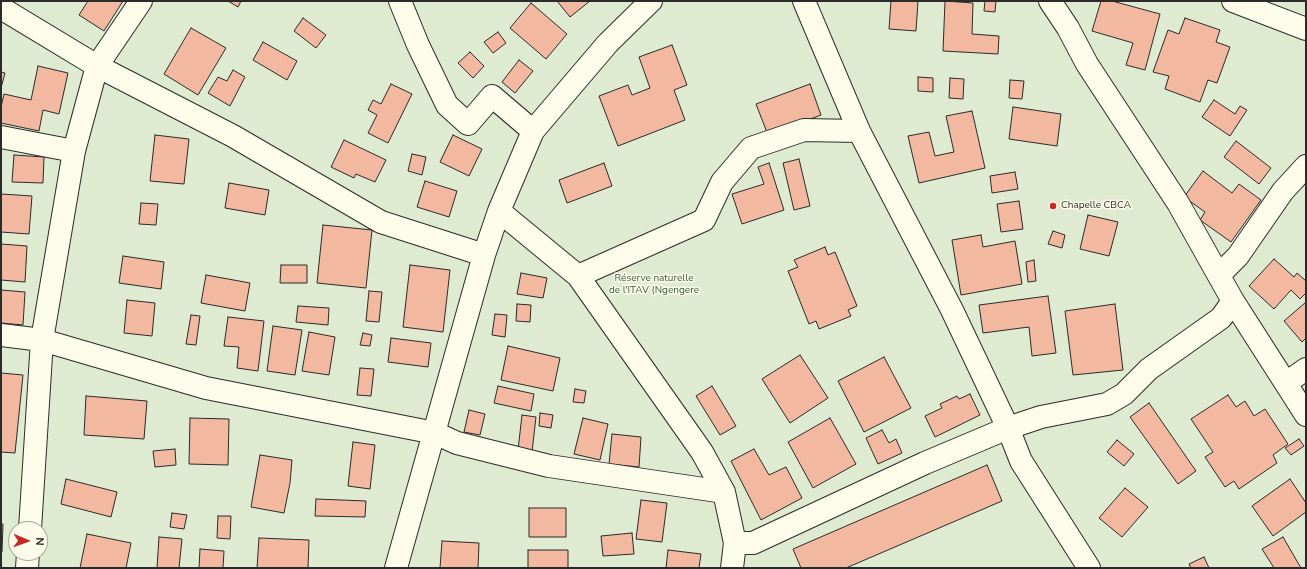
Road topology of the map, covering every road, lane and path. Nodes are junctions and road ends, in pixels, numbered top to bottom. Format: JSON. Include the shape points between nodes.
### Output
{"nodes":[{"id":1,"x":141,"y":1,"type":"edge"},
{"id":2,"x":400,"y":1,"type":"edge"},
{"id":3,"x":651,"y":1,"type":"edge"},
{"id":4,"x":804,"y":1,"type":"edge"},
{"id":5,"x":1050,"y":1,"type":"edge"},
{"id":6,"x":1233,"y":1,"type":"edge"},
{"id":7,"x":1,"y":8,"type":"edge"},
{"id":8,"x":1306,"y":29,"type":"edge"},
{"id":9,"x":97,"y":66,"type":"junction"},
{"id":10,"x":533,"y":131,"type":"junction"},
{"id":11,"x":859,"y":131,"type":"junction"},
{"id":12,"x":1,"y":137,"type":"edge"},
{"id":13,"x":74,"y":150,"type":"junction"},
{"id":14,"x":1306,"y":166,"type":"edge"},
{"id":15,"x":500,"y":211,"type":"junction"},
{"id":16,"x":484,"y":255,"type":"junction"},
{"id":17,"x":1220,"y":274,"type":"junction"},
{"id":18,"x":578,"y":276,"type":"junction"},
{"id":19,"x":1233,"y":301,"type":"junction"},
{"id":20,"x":1,"y":335,"type":"edge"},
{"id":21,"x":42,"y":340,"type":"junction"},
{"id":22,"x":1306,"y":369,"type":"edge"},
{"id":23,"x":1286,"y":383,"type":"junction"},
{"id":24,"x":1306,"y":415,"type":"edge"},
{"id":25,"x":1008,"y":428,"type":"junction"},
{"id":26,"x":435,"y":433,"type":"junction"},
{"id":27,"x":724,"y":492,"type":"junction"},
{"id":28,"x":31,"y":521,"type":"edge"},
{"id":29,"x":735,"y":543,"type":"junction"},
{"id":30,"x":396,"y":568,"type":"edge"},
{"id":31,"x":732,"y":568,"type":"edge"},
{"id":32,"x":1089,"y":568,"type":"edge"}],
"edges":[{"from":1,"to":9,"type":"street"},
{"from":2,"to":10,"type":"street","via":[[447,105],[468,124],[492,96]]},
{"from":3,"to":10,"type":"street","via":[[608,43]]},
{"from":4,"to":11,"type":"street"},
{"from":5,"to":17,"type":"street"},
{"from":6,"to":8,"type":"street"},
{"from":7,"to":9,"type":"street"},
{"from":9,"to":13,"type":"street"},
{"from":9,"to":16,"type":"street","via":[[233,136],[380,222]]},
{"from":10,"to":15,"type":"street"},
{"from":11,"to":18,"type":"street","via":[[804,130],[751,148],[722,182],[704,220]]},
{"from":11,"to":25,"type":"street","via":[[952,310]]},
{"from":12,"to":13,"type":"street"},
{"from":13,"to":21,"type":"street"},
{"from":14,"to":17,"type":"street","via":[[1284,191],[1238,256]]},
{"from":15,"to":16,"type":"street"},
{"from":15,"to":18,"type":"street"},
{"from":16,"to":26,"type":"street"},
{"from":17,"to":19,"type":"street"},
{"from":18,"to":27,"type":"street","via":[[702,452]]},
{"from":19,"to":23,"type":"street"},
{"from":19,"to":25,"type":"street","via":[[1221,318],[1149,369],[1124,394],[1107,404],[1041,417]]},
{"from":20,"to":21,"type":"street"},
{"from":21,"to":26,"type":"street","via":[[206,388]]},
{"from":21,"to":28,"type":"street"},
{"from":22,"to":23,"type":"street"},
{"from":23,"to":24,"type":"street"},
{"from":25,"to":29,"type":"street","via":[[925,463],[753,543]]},
{"from":25,"to":32,"type":"street","via":[[1021,461]]},
{"from":26,"to":27,"type":"street","via":[[457,443],[549,466]]},
{"from":26,"to":30,"type":"street"},
{"from":27,"to":29,"type":"street"},
{"from":29,"to":31,"type":"street"}]}
